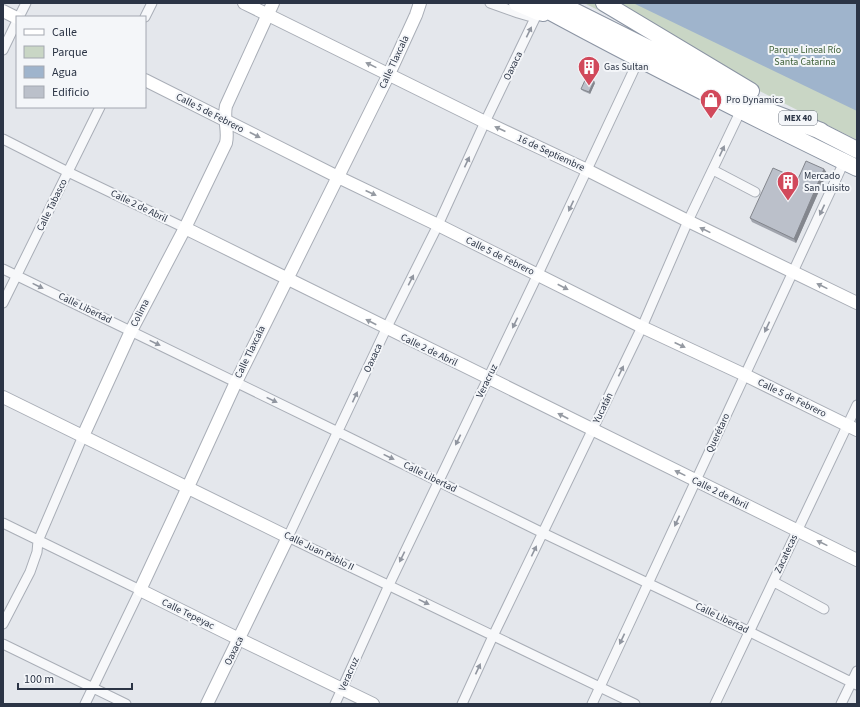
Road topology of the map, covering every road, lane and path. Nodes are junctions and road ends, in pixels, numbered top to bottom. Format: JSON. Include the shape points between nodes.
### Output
{"nodes":[{"id":1,"x":26,"y":3,"type":"edge"},
{"id":2,"x":152,"y":3,"type":"edge"},
{"id":3,"x":244,"y":3,"type":"edge"},
{"id":4,"x":273,"y":3,"type":"edge"},
{"id":5,"x":420,"y":3,"type":"edge"},
{"id":6,"x":490,"y":3,"type":"edge"},
{"id":7,"x":517,"y":3,"type":"edge"},
{"id":8,"x":604,"y":3,"type":"edge"},
{"id":9,"x":571,"y":7,"type":"edge"},
{"id":10,"x":556,"y":9,"type":"edge"},
{"id":11,"x":3,"y":11,"type":"edge"},
{"id":12,"x":536,"y":11,"type":"edge"},
{"id":13,"x":268,"y":15,"type":"junction"},
{"id":14,"x":16,"y":16,"type":"edge"},
{"id":15,"x":19,"y":16,"type":"edge"},
{"id":16,"x":146,"y":16,"type":"edge"},
{"id":17,"x":16,"y":23,"type":"edge"},
{"id":18,"x":3,"y":50,"type":"edge"},
{"id":19,"x":639,"y":59,"type":"junction"},
{"id":20,"x":389,"y":74,"type":"junction"},
{"id":21,"x":146,"y":80,"type":"edge"},
{"id":22,"x":744,"y":99,"type":"junction"},
{"id":23,"x":100,"y":108,"type":"edge"},
{"id":24,"x":225,"y":120,"type":"junction"},
{"id":25,"x":486,"y":122,"type":"junction"},
{"id":26,"x":3,"y":139,"type":"edge"},
{"id":27,"x":857,"y":150,"type":"edge"},
{"id":28,"x":851,"y":165,"type":"edge"},
{"id":29,"x":587,"y":170,"type":"junction"},
{"id":30,"x":713,"y":170,"type":"junction"},
{"id":31,"x":68,"y":172,"type":"junction"},
{"id":32,"x":338,"y":177,"type":"junction"},
{"id":33,"x":755,"y":192,"type":"dead end"},
{"id":34,"x":688,"y":221,"type":"junction"},
{"id":35,"x":438,"y":225,"type":"junction"},
{"id":36,"x":185,"y":228,"type":"junction"},
{"id":37,"x":3,"y":269,"type":"edge"},
{"id":38,"x":793,"y":272,"type":"junction"},
{"id":39,"x":538,"y":274,"type":"junction"},
{"id":40,"x":17,"y":276,"type":"junction"},
{"id":41,"x":287,"y":279,"type":"junction"},
{"id":42,"x":3,"y":303,"type":"edge"},
{"id":43,"x":857,"y":303,"type":"edge"},
{"id":44,"x":642,"y":327,"type":"junction"},
{"id":45,"x":386,"y":329,"type":"junction"},
{"id":46,"x":131,"y":331,"type":"junction"},
{"id":47,"x":745,"y":375,"type":"junction"},
{"id":48,"x":488,"y":378,"type":"junction"},
{"id":49,"x":236,"y":382,"type":"junction"},
{"id":50,"x":3,"y":397,"type":"edge"},
{"id":51,"x":857,"y":405,"type":"edge"},
{"id":52,"x":852,"y":427,"type":"edge"},
{"id":53,"x":592,"y":431,"type":"junction"},
{"id":54,"x":338,"y":432,"type":"junction"},
{"id":55,"x":83,"y":436,"type":"junction"},
{"id":56,"x":438,"y":481,"type":"junction"},
{"id":57,"x":695,"y":481,"type":"junction"},
{"id":58,"x":188,"y":487,"type":"junction"},
{"id":59,"x":3,"y":524,"type":"edge"},
{"id":60,"x":798,"y":531,"type":"junction"},
{"id":61,"x":542,"y":533,"type":"junction"},
{"id":62,"x":288,"y":536,"type":"junction"},
{"id":63,"x":38,"y":541,"type":"junction"},
{"id":64,"x":857,"y":560,"type":"edge"},
{"id":65,"x":774,"y":582,"type":"junction"},
{"id":66,"x":648,"y":583,"type":"junction"},
{"id":67,"x":389,"y":585,"type":"junction"},
{"id":68,"x":140,"y":590,"type":"junction"},
{"id":69,"x":824,"y":609,"type":"dead end"},
{"id":70,"x":3,"y":624,"type":"edge"},
{"id":71,"x":750,"y":632,"type":"junction"},
{"id":72,"x":493,"y":636,"type":"junction"},
{"id":73,"x":239,"y":639,"type":"junction"},
{"id":74,"x":3,"y":644,"type":"edge"},
{"id":75,"x":857,"y":671,"type":"edge"},
{"id":76,"x":854,"y":684,"type":"edge"},
{"id":77,"x":600,"y":687,"type":"junction"},
{"id":78,"x":92,"y":688,"type":"junction"},
{"id":79,"x":342,"y":689,"type":"junction"},
{"id":80,"x":85,"y":704,"type":"edge"},
{"id":81,"x":126,"y":704,"type":"edge"},
{"id":82,"x":207,"y":704,"type":"edge"},
{"id":83,"x":335,"y":704,"type":"edge"},
{"id":84,"x":373,"y":704,"type":"edge"},
{"id":85,"x":462,"y":704,"type":"edge"},
{"id":86,"x":592,"y":704,"type":"edge"},
{"id":87,"x":634,"y":704,"type":"edge"},
{"id":88,"x":715,"y":704,"type":"edge"},
{"id":89,"x":841,"y":704,"type":"edge"}],
"edges":[{"from":1,"to":15,"type":"street"},
{"from":2,"to":16,"type":"street"},
{"from":3,"to":13,"type":"street","name":"16 de Septiembre"},
{"from":4,"to":13,"type":"street","name":"Colima"},
{"from":5,"to":20,"type":"street","name":"Calle Tlaxcala"},
{"from":6,"to":12,"type":"street","via":[[518,13]]},
{"from":7,"to":12,"type":"highway"},
{"from":8,"to":22,"type":"highway","number":"MEX 40"},
{"from":9,"to":10,"type":"highway","number":"MEX 40"},
{"from":9,"to":22,"type":"highway","number":"MEX 40"},
{"from":10,"to":12,"type":"highway"},
{"from":10,"to":19,"type":"highway","number":"MEX 40"},
{"from":11,"to":14,"type":"street"},
{"from":25,"to":12,"type":"street","name":"Oaxaca","one_way":true},
{"from":20,"to":13,"type":"street","name":"16 de Septiembre","one_way":true},
{"from":13,"to":24,"type":"street","name":"Colima","via":[[226,106]]},
{"from":17,"to":18,"type":"street"},
{"from":19,"to":22,"type":"highway","number":"MEX 40"},
{"from":19,"to":29,"type":"street","name":"Veracruz"},
{"from":20,"to":25,"type":"street","name":"16 de Septiembre"},
{"from":20,"to":32,"type":"street","name":"Calle Tlaxcala"},
{"from":21,"to":24,"type":"street","name":"Calle 5 de Febrero"},
{"from":22,"to":27,"type":"highway","number":"MEX 40"},
{"from":22,"to":28,"type":"highway","number":"MEX 40"},
{"from":30,"to":22,"type":"street","name":"Yucatán","one_way":true},
{"from":23,"to":31,"type":"street","name":"Calle Tabasco"},
{"from":24,"to":32,"type":"street","name":"Calle 5 de Febrero","one_way":true},
{"from":24,"to":36,"type":"street","name":"Colima","via":[[228,136],[226,143]]},
{"from":29,"to":25,"type":"street","name":"16 de Septiembre","one_way":true},
{"from":35,"to":25,"type":"street","name":"Oaxaca","one_way":true},
{"from":26,"to":31,"type":"street","name":"Calle 2 de Abril"},
{"from":28,"to":38,"type":"street","name":"Querétaro","one_way":true},
{"from":29,"to":34,"type":"street","name":"16 de Septiembre"},
{"from":29,"to":39,"type":"street","name":"Veracruz","one_way":true},
{"from":30,"to":33,"type":"street"},
{"from":30,"to":34,"type":"street","name":"Yucatán"},
{"from":31,"to":36,"type":"street","name":"Calle 2 de Abril"},
{"from":31,"to":40,"type":"street","name":"Calle Tabasco"},
{"from":32,"to":35,"type":"street","name":"Calle 5 de Febrero","one_way":true},
{"from":32,"to":41,"type":"street","name":"Calle Tlaxcala"},
{"from":38,"to":34,"type":"street","name":"16 de Septiembre","one_way":true},
{"from":34,"to":44,"type":"street","name":"Yucatán"},
{"from":35,"to":39,"type":"street","name":"Calle 5 de Febrero"},
{"from":45,"to":35,"type":"street","name":"Oaxaca","one_way":true},
{"from":36,"to":41,"type":"street","name":"Calle 2 de Abril"},
{"from":36,"to":46,"type":"street","name":"Colima"},
{"from":37,"to":40,"type":"street","name":"Calle Libertad"},
{"from":43,"to":38,"type":"street","name":"16 de Septiembre","one_way":true},
{"from":38,"to":47,"type":"street","name":"Querétaro","one_way":true},
{"from":39,"to":44,"type":"street","name":"Calle 5 de Febrero","one_way":true},
{"from":39,"to":48,"type":"street","name":"Veracruz","one_way":true},
{"from":40,"to":42,"type":"street","name":"Calle Tabasco"},
{"from":40,"to":46,"type":"street","name":"Calle Libertad","one_way":true},
{"from":45,"to":41,"type":"street","name":"Calle 2 de Abril","one_way":true},
{"from":41,"to":49,"type":"street","name":"Calle Tlaxcala"},
{"from":44,"to":47,"type":"street","name":"Calle 5 de Febrero","one_way":true},
{"from":53,"to":44,"type":"street","name":"Yucatán","one_way":true},
{"from":45,"to":48,"type":"street","name":"Calle 2 de Abril"},
{"from":54,"to":45,"type":"street","name":"Oaxaca","one_way":true},
{"from":46,"to":49,"type":"street","name":"Calle Libertad","one_way":true},
{"from":46,"to":55,"type":"street","name":"Colima"},
{"from":47,"to":52,"type":"street","name":"Calle 5 de Febrero"},
{"from":47,"to":57,"type":"street","name":"Querétaro"},
{"from":53,"to":48,"type":"street","name":"Calle 2 de Abril","one_way":true},
{"from":48,"to":56,"type":"street","name":"Veracruz","one_way":true},
{"from":49,"to":54,"type":"street","name":"Calle Libertad","one_way":true},
{"from":49,"to":58,"type":"street","name":"Calle Tlaxcala"},
{"from":50,"to":55,"type":"street","name":"Calle Juan Pablo II"},
{"from":51,"to":52,"type":"street","name":"Zacatecas"},
{"from":52,"to":60,"type":"street","name":"Zacatecas"},
{"from":57,"to":53,"type":"street","name":"Calle 2 de Abril","one_way":true},
{"from":53,"to":61,"type":"street","name":"Yucatán"},
{"from":54,"to":56,"type":"street","name":"Calle Libertad","one_way":true},
{"from":54,"to":62,"type":"street","name":"Oaxaca"},
{"from":55,"to":58,"type":"street","name":"Calle Juan Pablo II"},
{"from":55,"to":63,"type":"street","name":"Colima"},
{"from":56,"to":61,"type":"street","name":"Calle Libertad"},
{"from":56,"to":67,"type":"street","name":"Veracruz","one_way":true},
{"from":57,"to":60,"type":"street","name":"Calle 2 de Abril"},
{"from":57,"to":66,"type":"street","name":"Querétaro","one_way":true},
{"from":58,"to":62,"type":"street","name":"Calle Juan Pablo II"},
{"from":58,"to":68,"type":"street","name":"Calle Tlaxcala"},
{"from":59,"to":63,"type":"street","name":"Calle Tepeyac"},
{"from":64,"to":60,"type":"street","name":"Calle 2 de Abril","one_way":true},
{"from":60,"to":65,"type":"street","name":"Zacatecas"},
{"from":61,"to":66,"type":"street","name":"Calle Libertad"},
{"from":72,"to":61,"type":"street","name":"Yucatán","one_way":true},
{"from":62,"to":67,"type":"street","name":"Calle Juan Pablo II"},
{"from":62,"to":73,"type":"street","name":"Oaxaca"},
{"from":63,"to":68,"type":"street","name":"Calle Tepeyac"},
{"from":63,"to":70,"type":"street","name":"Colima","via":[[30,572]]},
{"from":65,"to":69,"type":"street"},
{"from":65,"to":71,"type":"street","name":"Zacatecas"},
{"from":66,"to":71,"type":"street","name":"Calle Libertad"},
{"from":66,"to":77,"type":"street","name":"Querétaro","one_way":true},
{"from":67,"to":72,"type":"street","name":"Calle Juan Pablo II","one_way":true},
{"from":67,"to":79,"type":"street","name":"Veracruz"},
{"from":68,"to":73,"type":"street","name":"Calle Tepeyac"},
{"from":68,"to":78,"type":"street","name":"Calle Tlaxcala"},
{"from":71,"to":76,"type":"street","name":"Calle Libertad"},
{"from":71,"to":88,"type":"street","name":"Zacatecas"},
{"from":72,"to":77,"type":"street","name":"Calle Juan Pablo II"},
{"from":85,"to":72,"type":"street","name":"Yucatán","one_way":true},
{"from":73,"to":79,"type":"street","name":"Calle Tepeyac"},
{"from":73,"to":82,"type":"street","name":"Oaxaca"},
{"from":74,"to":78,"type":"street"},
{"from":75,"to":76,"type":"street"},
{"from":76,"to":89,"type":"street"},
{"from":77,"to":86,"type":"street","name":"Querétaro"},
{"from":77,"to":87,"type":"street","name":"Calle Juan Pablo II"},
{"from":78,"to":80,"type":"street","name":"Calle Tlaxcala"},
{"from":78,"to":81,"type":"street"},
{"from":79,"to":83,"type":"street","name":"Veracruz"},
{"from":79,"to":84,"type":"street","name":"Calle Tepeyac"}]}
